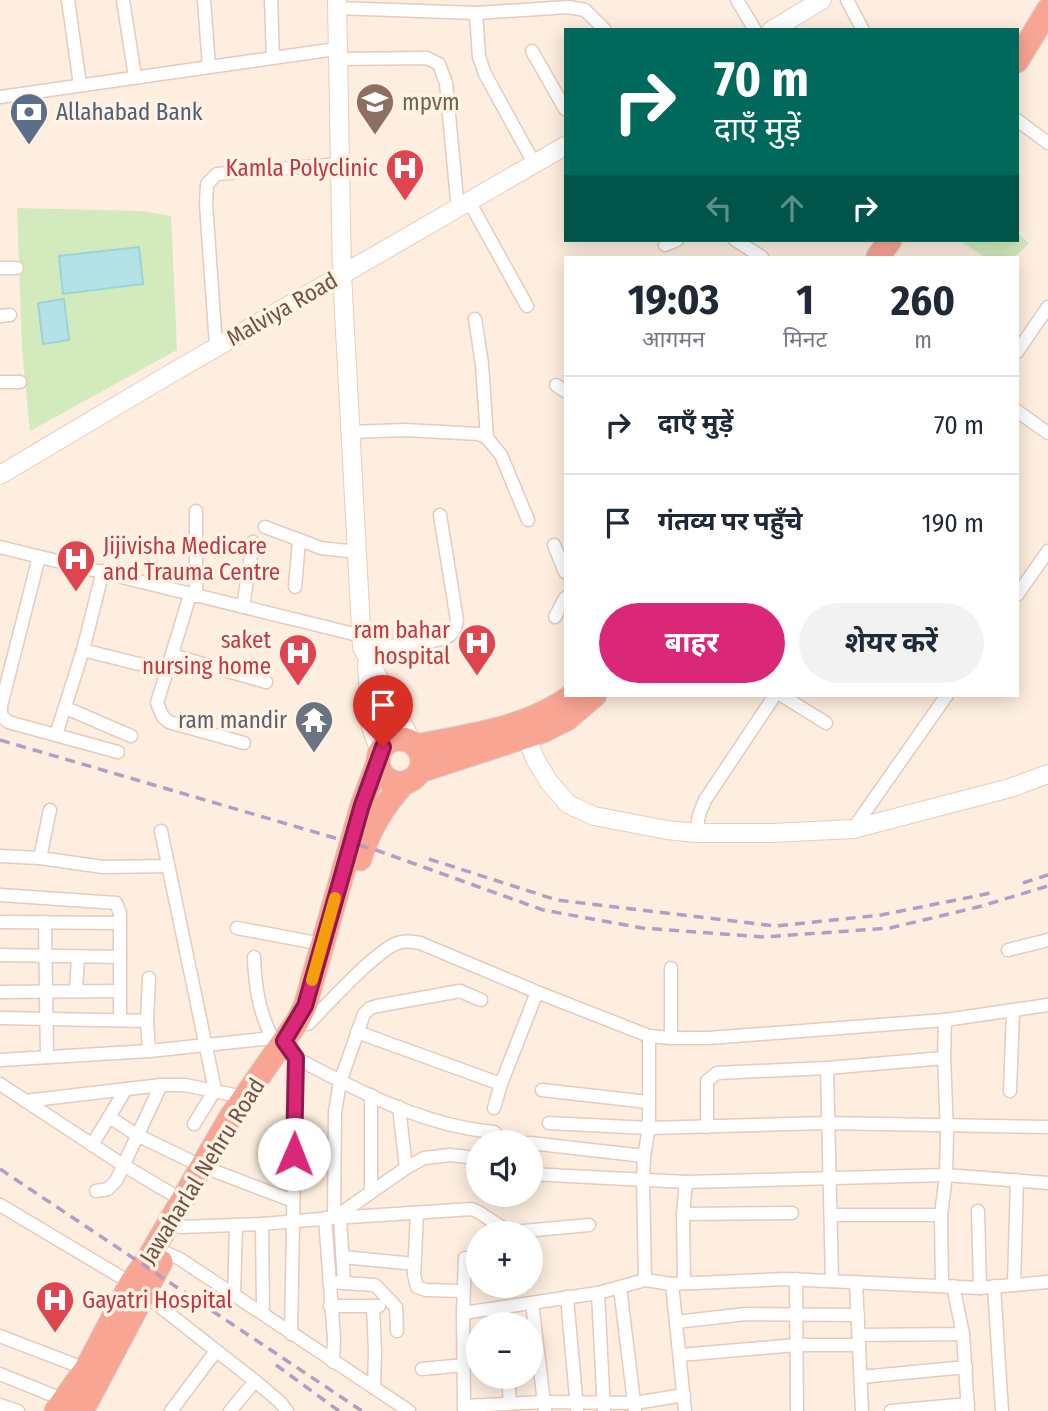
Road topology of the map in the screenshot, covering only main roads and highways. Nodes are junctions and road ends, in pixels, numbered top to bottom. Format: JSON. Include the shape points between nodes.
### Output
{"nodes":[{"id":1,"x":1048,"y":10,"type":"edge"},
{"id":2,"x":1047,"y":36,"type":"edge"},
{"id":3,"x":1019,"y":54,"type":"edge"},
{"id":4,"x":1019,"y":75,"type":"edge"},
{"id":5,"x":570,"y":697,"type":"edge"},
{"id":6,"x":592,"y":697,"type":"edge"},
{"id":7,"x":525,"y":729,"type":"junction"},
{"id":8,"x":414,"y":744,"type":"junction"},
{"id":9,"x":379,"y":757,"type":"junction"},
{"id":10,"x":412,"y":777,"type":"junction"},
{"id":11,"x":286,"y":1048,"type":"junction"},
{"id":12,"x":207,"y":1169,"type":"junction"},
{"id":13,"x":160,"y":1250,"type":"junction"},
{"id":14,"x":138,"y":1289,"type":"junction"},
{"id":15,"x":67,"y":1405,"type":"edge"}],
"edges":[{"from":1,"to":3,"type":"highway"},
{"from":2,"to":4,"type":"highway"},
{"from":5,"to":7,"type":"highway"},
{"from":6,"to":7,"type":"highway","via":[[566,719]]},
{"from":7,"to":8,"type":"highway"},
{"from":7,"to":10,"type":"highway"},
{"from":8,"to":9,"type":"highway","via":[[391,740]]},
{"from":8,"to":10,"type":"highway","via":[[422,755]]},
{"from":9,"to":10,"type":"highway","via":[[384,777],[393,783]]},
{"from":9,"to":11,"type":"highway","name":"Jawaharlal Nehru Road","via":[[305,1006]]},
{"from":10,"to":11,"type":"highway","name":"Jawaharlal Nehru Road","via":[[387,802],[365,843],[321,996],[308,1024]]},
{"from":11,"to":12,"type":"highway","name":"Jawaharlal Nehru Road"},
{"from":11,"to":12,"type":"highway","name":"Jawaharlal Nehru Road","via":[[244,1097]]},
{"from":12,"to":13,"type":"highway","name":"Jawaharlal Nehru Road","via":[[182,1200]]},
{"from":12,"to":13,"type":"highway","name":"Jawaharlal Nehru Road","via":[[181,1227]]},
{"from":13,"to":14,"type":"highway","name":"Jawaharlal Nehru Road"},
{"from":14,"to":15,"type":"highway","name":"Jawaharlal Nehru Road"},
{"from":14,"to":15,"type":"highway","name":"Jawaharlal Nehru Road"}]}
